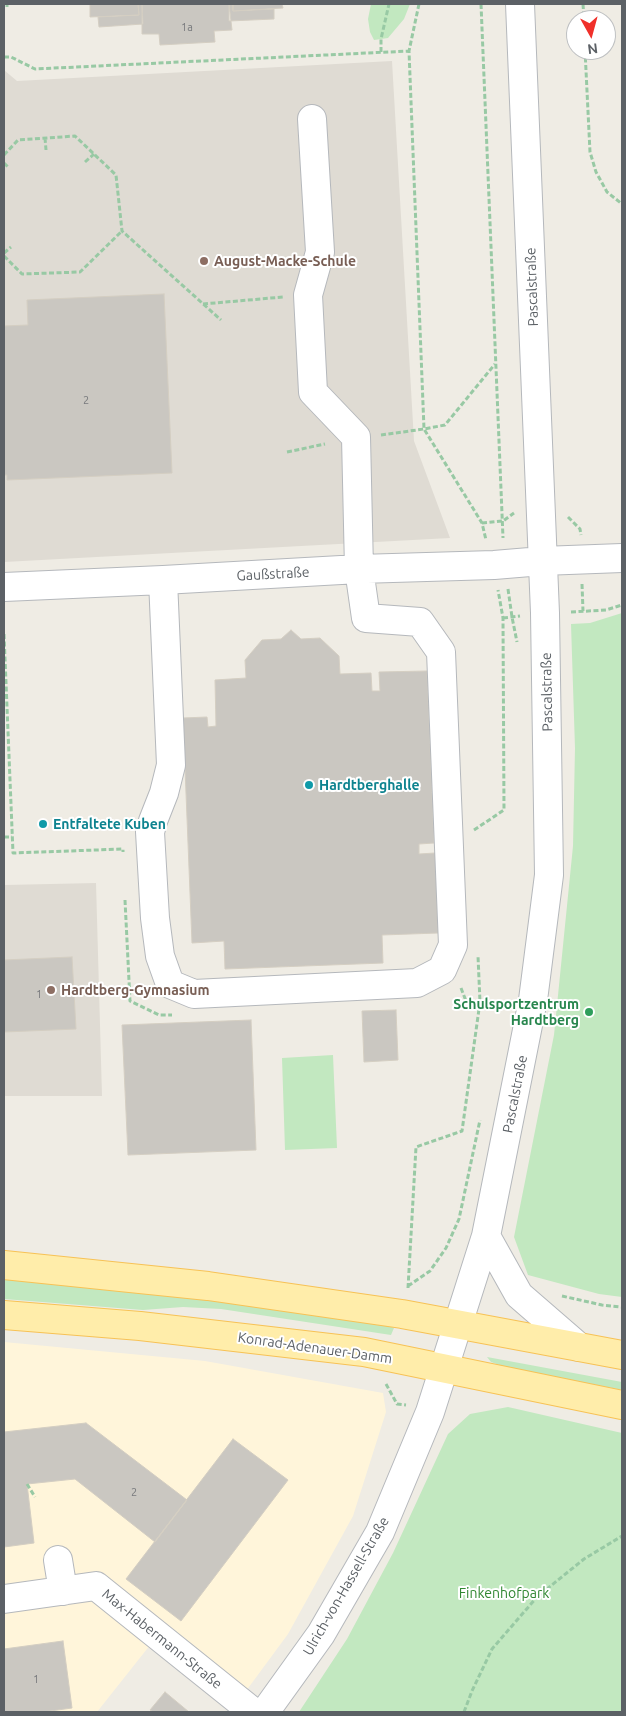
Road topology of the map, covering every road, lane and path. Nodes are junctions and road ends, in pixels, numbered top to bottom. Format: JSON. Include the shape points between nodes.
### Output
{"nodes":[{"id":1,"x":389,"y":4,"type":"edge"},
{"id":2,"x":419,"y":4,"type":"edge"},
{"id":3,"x":481,"y":4,"type":"edge"},
{"id":4,"x":520,"y":4,"type":"edge"},
{"id":5,"x":409,"y":50,"type":"junction"},
{"id":6,"x":381,"y":52,"type":"junction"},
{"id":7,"x":4,"y":57,"type":"edge"},
{"id":8,"x":586,"y":60,"type":"edge"},
{"id":9,"x":312,"y":119,"type":"dead end"},
{"id":10,"x":45,"y":138,"type":"junction"},
{"id":11,"x":46,"y":150,"type":"dead end"},
{"id":12,"x":4,"y":154,"type":"edge"},
{"id":13,"x":94,"y":154,"type":"junction"},
{"id":14,"x":85,"y":162,"type":"dead end"},
{"id":15,"x":4,"y":163,"type":"edge"},
{"id":16,"x":9,"y":168,"type":"dead end"},
{"id":17,"x":622,"y":204,"type":"edge"},
{"id":18,"x":122,"y":231,"type":"junction"},
{"id":19,"x":11,"y":247,"type":"dead end"},
{"id":20,"x":4,"y":254,"type":"edge"},
{"id":21,"x":308,"y":295,"type":"junction"},
{"id":22,"x":203,"y":304,"type":"junction"},
{"id":23,"x":221,"y":320,"type":"dead end"},
{"id":24,"x":496,"y":364,"type":"junction"},
{"id":25,"x":424,"y":429,"type":"junction"},
{"id":26,"x":356,"y":437,"type":"junction"},
{"id":27,"x":287,"y":452,"type":"dead end"},
{"id":28,"x":503,"y":521,"type":"junction"},
{"id":29,"x":622,"y":558,"type":"edge"},
{"id":30,"x":542,"y":561,"type":"junction"},
{"id":31,"x":504,"y":564,"type":"junction"},
{"id":32,"x":359,"y":569,"type":"junction"},
{"id":33,"x":163,"y":580,"type":"junction"},
{"id":34,"x":4,"y":587,"type":"edge"},
{"id":35,"x":4,"y":634,"type":"edge"},
{"id":36,"x":518,"y":643,"type":"dead end"},
{"id":37,"x":4,"y":837,"type":"edge"},
{"id":38,"x":12,"y":837,"type":"junction"},
{"id":39,"x":123,"y":859,"type":"dead end"},
{"id":40,"x":125,"y":897,"type":"dead end"},
{"id":41,"x":460,"y":986,"type":"dead end"},
{"id":42,"x":466,"y":1001,"type":"dead end"},
{"id":43,"x":178,"y":1015,"type":"dead end"},
{"id":44,"x":481,"y":1115,"type":"dead end"},
{"id":45,"x":486,"y":1236,"type":"junction"},
{"id":46,"x":4,"y":1265,"type":"edge"},
{"id":47,"x":408,"y":1286,"type":"dead end"},
{"id":48,"x":4,"y":1315,"type":"edge"},
{"id":49,"x":459,"y":1324,"type":"junction"},
{"id":50,"x":579,"y":1346,"type":"junction"},
{"id":51,"x":622,"y":1355,"type":"edge"},
{"id":52,"x":445,"y":1368,"type":"junction"},
{"id":53,"x":622,"y":1405,"type":"edge"},
{"id":54,"x":28,"y":1484,"type":"dead end"},
{"id":55,"x":35,"y":1497,"type":"dead end"},
{"id":56,"x":622,"y":1536,"type":"edge"},
{"id":57,"x":58,"y":1560,"type":"dead end"},
{"id":58,"x":63,"y":1591,"type":"junction"},
{"id":59,"x":4,"y":1599,"type":"edge"},
{"id":60,"x":253,"y":1712,"type":"edge"},
{"id":61,"x":265,"y":1712,"type":"edge"},
{"id":62,"x":464,"y":1712,"type":"edge"}],
"edges":[{"from":1,"to":6,"type":"path"},
{"from":2,"to":5,"type":"path"},
{"from":3,"to":24,"type":"path"},
{"from":4,"to":30,"type":"street","name":"Pascalstraße"},
{"from":5,"to":6,"type":"path"},
{"from":5,"to":25,"type":"path"},
{"from":6,"to":7,"type":"path","via":[[35,69],[11,57]]},
{"from":8,"to":17,"type":"path","via":[[590,152],[596,172],[608,192]]},
{"from":9,"to":21,"type":"street","via":[[320,252]]},
{"from":10,"to":11,"type":"path"},
{"from":10,"to":12,"type":"path","via":[[18,140]]},
{"from":10,"to":13,"type":"path","via":[[75,136]]},
{"from":13,"to":14,"type":"path"},
{"from":13,"to":18,"type":"path","via":[[116,175]]},
{"from":15,"to":16,"type":"path"},
{"from":18,"to":20,"type":"path","via":[[80,272],[22,274]]},
{"from":18,"to":22,"type":"path"},
{"from":19,"to":20,"type":"path"},
{"from":21,"to":22,"type":"path"},
{"from":21,"to":26,"type":"street","via":[[313,392]]},
{"from":22,"to":23,"type":"path"},
{"from":24,"to":25,"type":"path","via":[[445,425]]},
{"from":24,"to":28,"type":"path"},
{"from":25,"to":26,"type":"path"},
{"from":25,"to":28,"type":"path","via":[[482,523]]},
{"from":26,"to":27,"type":"path"},
{"from":26,"to":32,"type":"street"},
{"from":28,"to":31,"type":"path"},
{"from":29,"to":30,"type":"street","name":"Gaußstraße"},
{"from":30,"to":31,"type":"street","name":"Gaußstraße"},
{"from":30,"to":45,"type":"street","name":"Pascalstraße","via":[[549,875],[533,1000]]},
{"from":31,"to":32,"type":"street","name":"Gaußstraße"},
{"from":31,"to":36,"type":"path"},
{"from":32,"to":33,"type":"street","name":"Gaußstraße"},
{"from":32,"to":33,"type":"street","via":[[366,618],[420,622],[441,652],[453,945],[442,970],[417,983],[194,994],[170,984],[160,956],[150,832],[171,764]]},
{"from":33,"to":34,"type":"street","name":"Gaußstraße"},
{"from":35,"to":38,"type":"path"},
{"from":37,"to":38,"type":"path"},
{"from":38,"to":39,"type":"path","via":[[13,853],[123,849]]},
{"from":40,"to":43,"type":"path","via":[[130,1001],[158,1016]]},
{"from":41,"to":42,"type":"path"},
{"from":44,"to":47,"type":"path","via":[[459,1219],[450,1241],[430,1271]]},
{"from":45,"to":49,"type":"street","name":"Pascalstraße"},
{"from":45,"to":50,"type":"street","via":[[519,1295]]},
{"from":46,"to":49,"type":"main road","via":[[208,1286]]},
{"from":48,"to":52,"type":"main road","name":"Konrad-Adenauer-Damm","via":[[140,1326],[364,1352]]},
{"from":49,"to":50,"type":"main road"},
{"from":49,"to":52,"type":"street","name":"Pascalstraße"},
{"from":50,"to":51,"type":"main road"},
{"from":52,"to":53,"type":"main road","name":"Konrad-Adenauer-Damm"},
{"from":52,"to":61,"type":"street","name":"Ulrich-von-Hassell-Straße","via":[[380,1532],[320,1634]]},
{"from":54,"to":55,"type":"path"},
{"from":56,"to":62,"type":"path","via":[[584,1558],[537,1597],[492,1649]]},
{"from":57,"to":58,"type":"street"},
{"from":58,"to":59,"type":"street","name":"Max-Habermann-Straße"},
{"from":58,"to":60,"type":"street","name":"Max-Habermann-Straße","via":[[96,1586]]}]}
